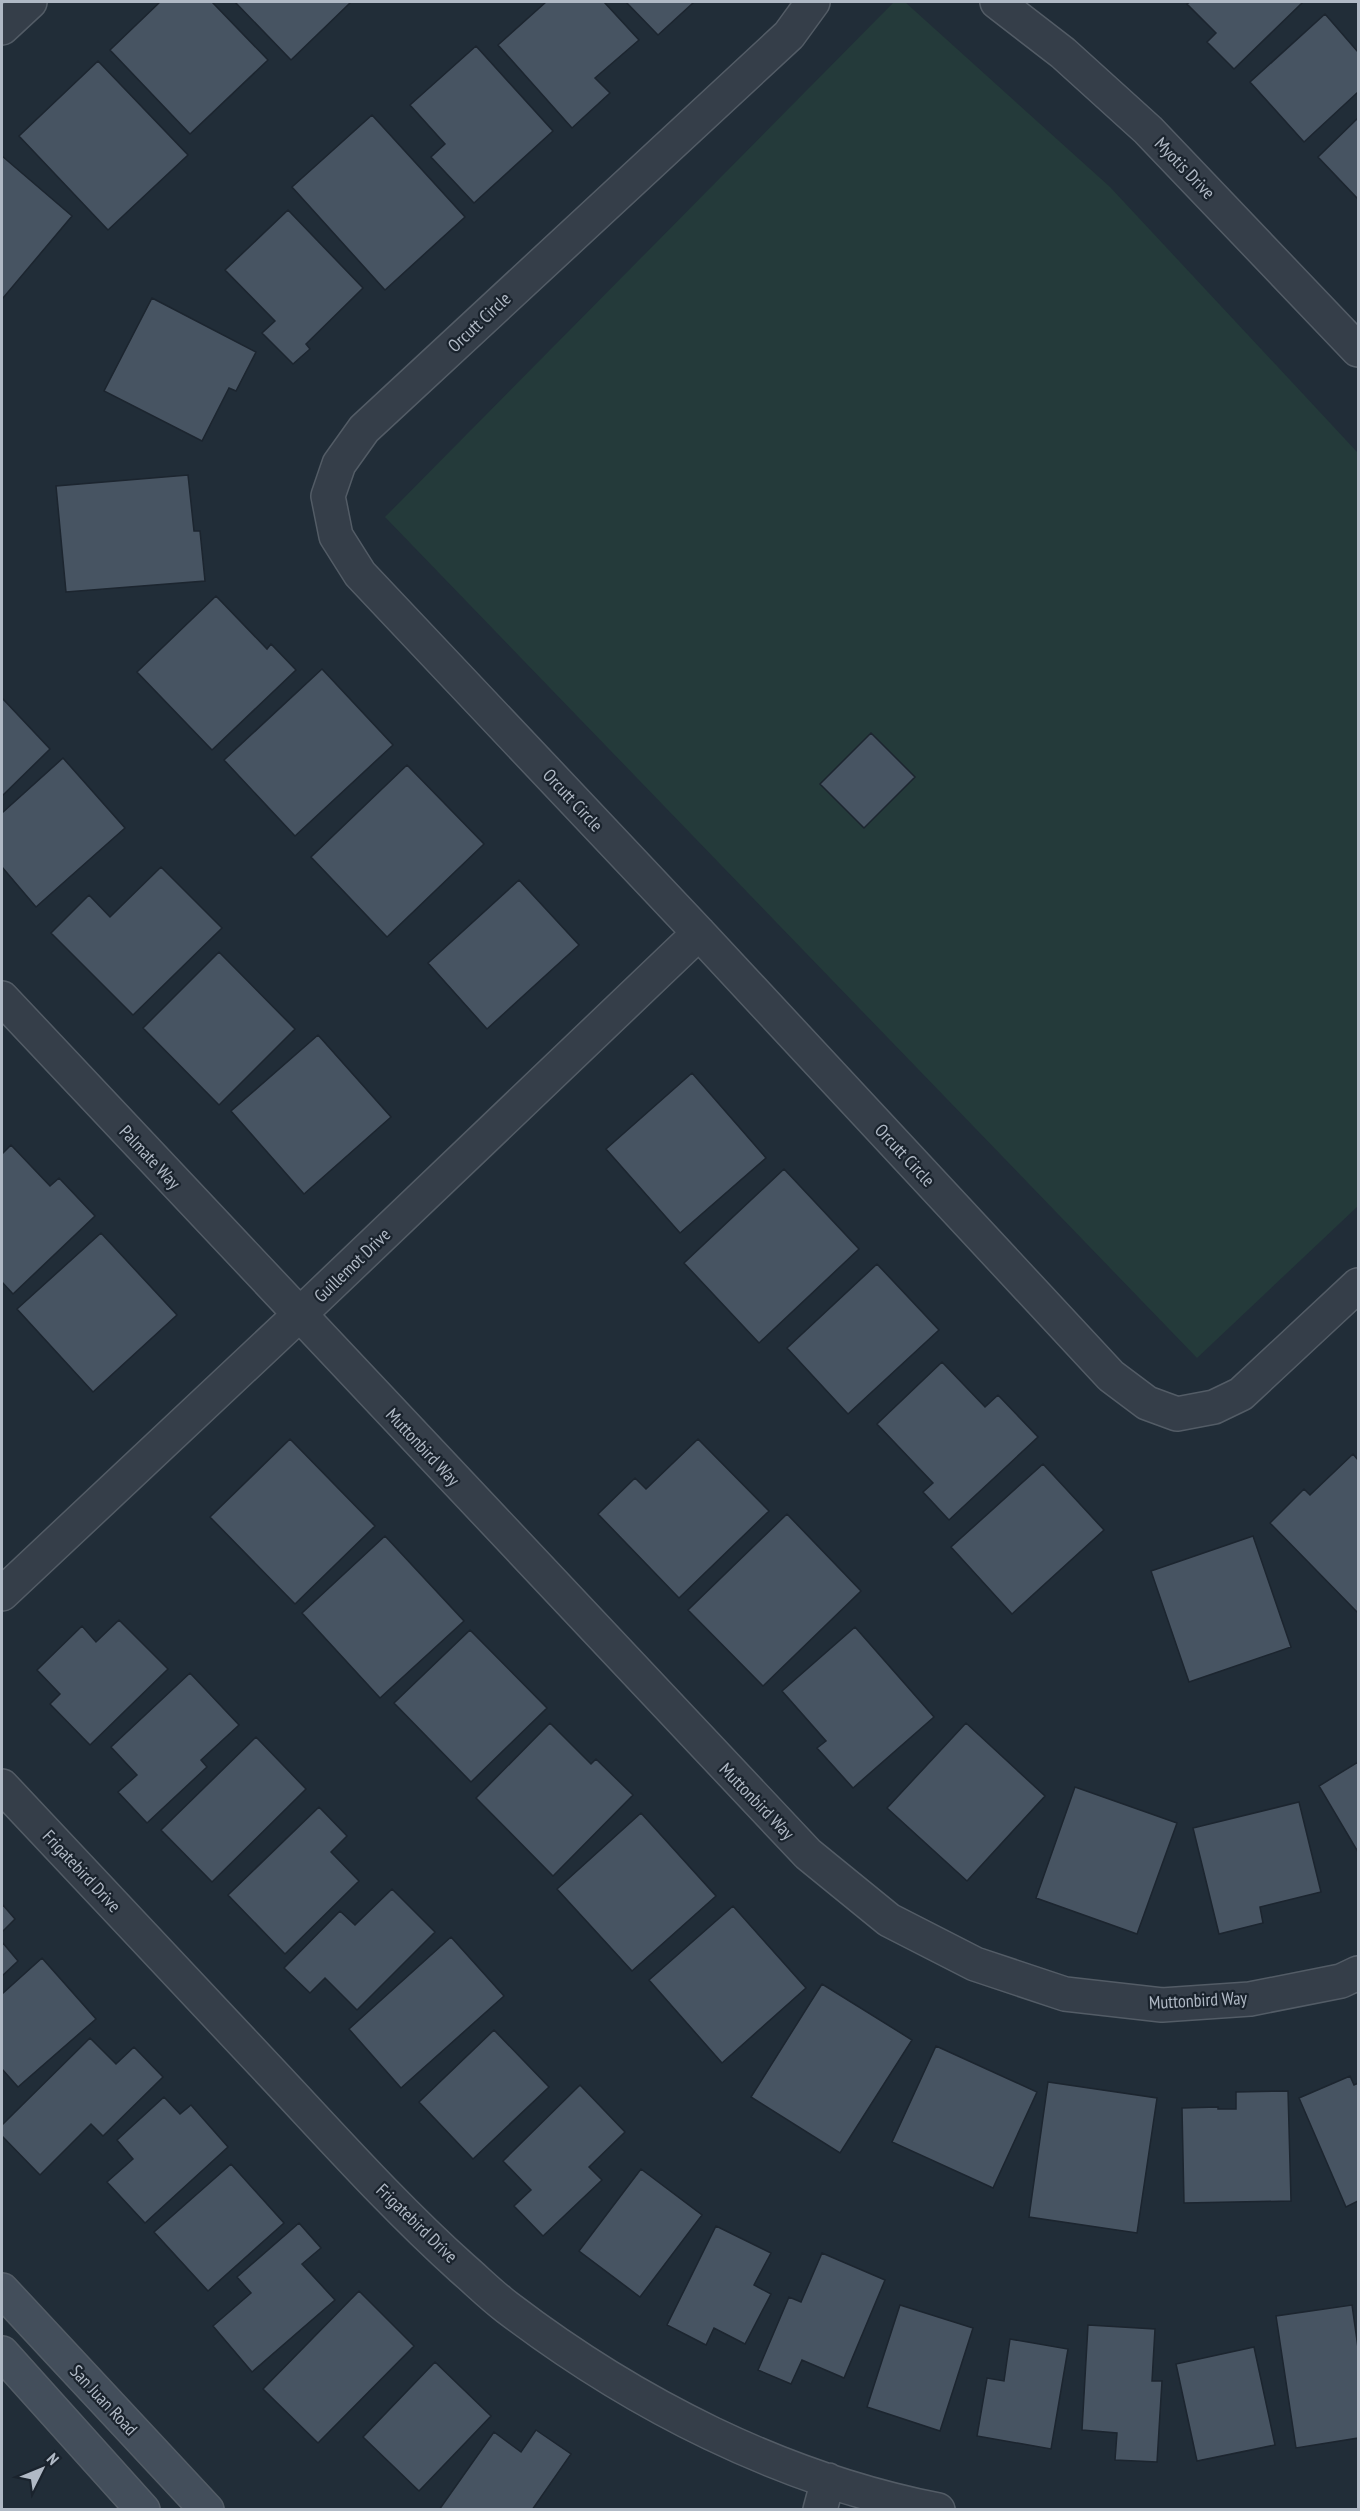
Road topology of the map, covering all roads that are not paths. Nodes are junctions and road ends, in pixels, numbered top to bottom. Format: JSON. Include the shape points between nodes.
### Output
{"nodes":[{"id":1,"x":30,"y":2,"type":"edge"},
{"id":2,"x":813,"y":2,"type":"edge"},
{"id":3,"x":997,"y":2,"type":"edge"},
{"id":4,"x":2,"y":28,"type":"edge"},
{"id":5,"x":1355,"y":339,"type":"edge"},
{"id":6,"x":699,"y":933,"type":"junction"},
{"id":7,"x":2,"y":998,"type":"edge"},
{"id":8,"x":1359,"y":1284,"type":"edge"},
{"id":9,"x":299,"y":1315,"type":"junction"},
{"id":10,"x":2,"y":1593,"type":"edge"},
{"id":11,"x":2,"y":1786,"type":"edge"},
{"id":12,"x":1359,"y":1973,"type":"edge"},
{"id":13,"x":2,"y":2290,"type":"edge"},
{"id":14,"x":2,"y":2353,"type":"edge"},
{"id":15,"x":824,"y":2495,"type":"edge"},
{"id":16,"x":143,"y":2510,"type":"edge"},
{"id":17,"x":207,"y":2510,"type":"edge"},
{"id":18,"x":938,"y":2510,"type":"edge"}],
"edges":[{"from":1,"to":4,"type":"street"},
{"from":2,"to":6,"type":"street","name":"Orcutt Circle","via":[[789,35],[364,429],[339,464],[328,496],[336,536],[360,574]]},
{"from":3,"to":5,"type":"street","name":"Myotis Drive","via":[[1063,53],[1148,130]]},
{"from":6,"to":8,"type":"street","name":"Orcutt Circle","via":[[1111,1376],[1148,1403],[1177,1414],[1215,1407],[1241,1394]]},
{"from":6,"to":9,"type":"street","name":"Guillemot Drive"},
{"from":7,"to":9,"type":"street","name":"Palmate Way"},
{"from":9,"to":10,"type":"street","name":"Guillemot Drive"},
{"from":9,"to":12,"type":"street","name":"Muttonbird Way","via":[[808,1854],[889,1920],[975,1964],[1065,1994],[1141,2003],[1250,1999],[1341,1981]]},
{"from":11,"to":15,"type":"street","name":"Frigatebird Drive","via":[[415,2225],[506,2307],[606,2377],[678,2417],[752,2451]]},
{"from":13,"to":17,"type":"main road","name":"San Juan Road"},
{"from":14,"to":16,"type":"main road"},
{"from":15,"to":18,"type":"street","name":"Frigatebird Drive"}]}
